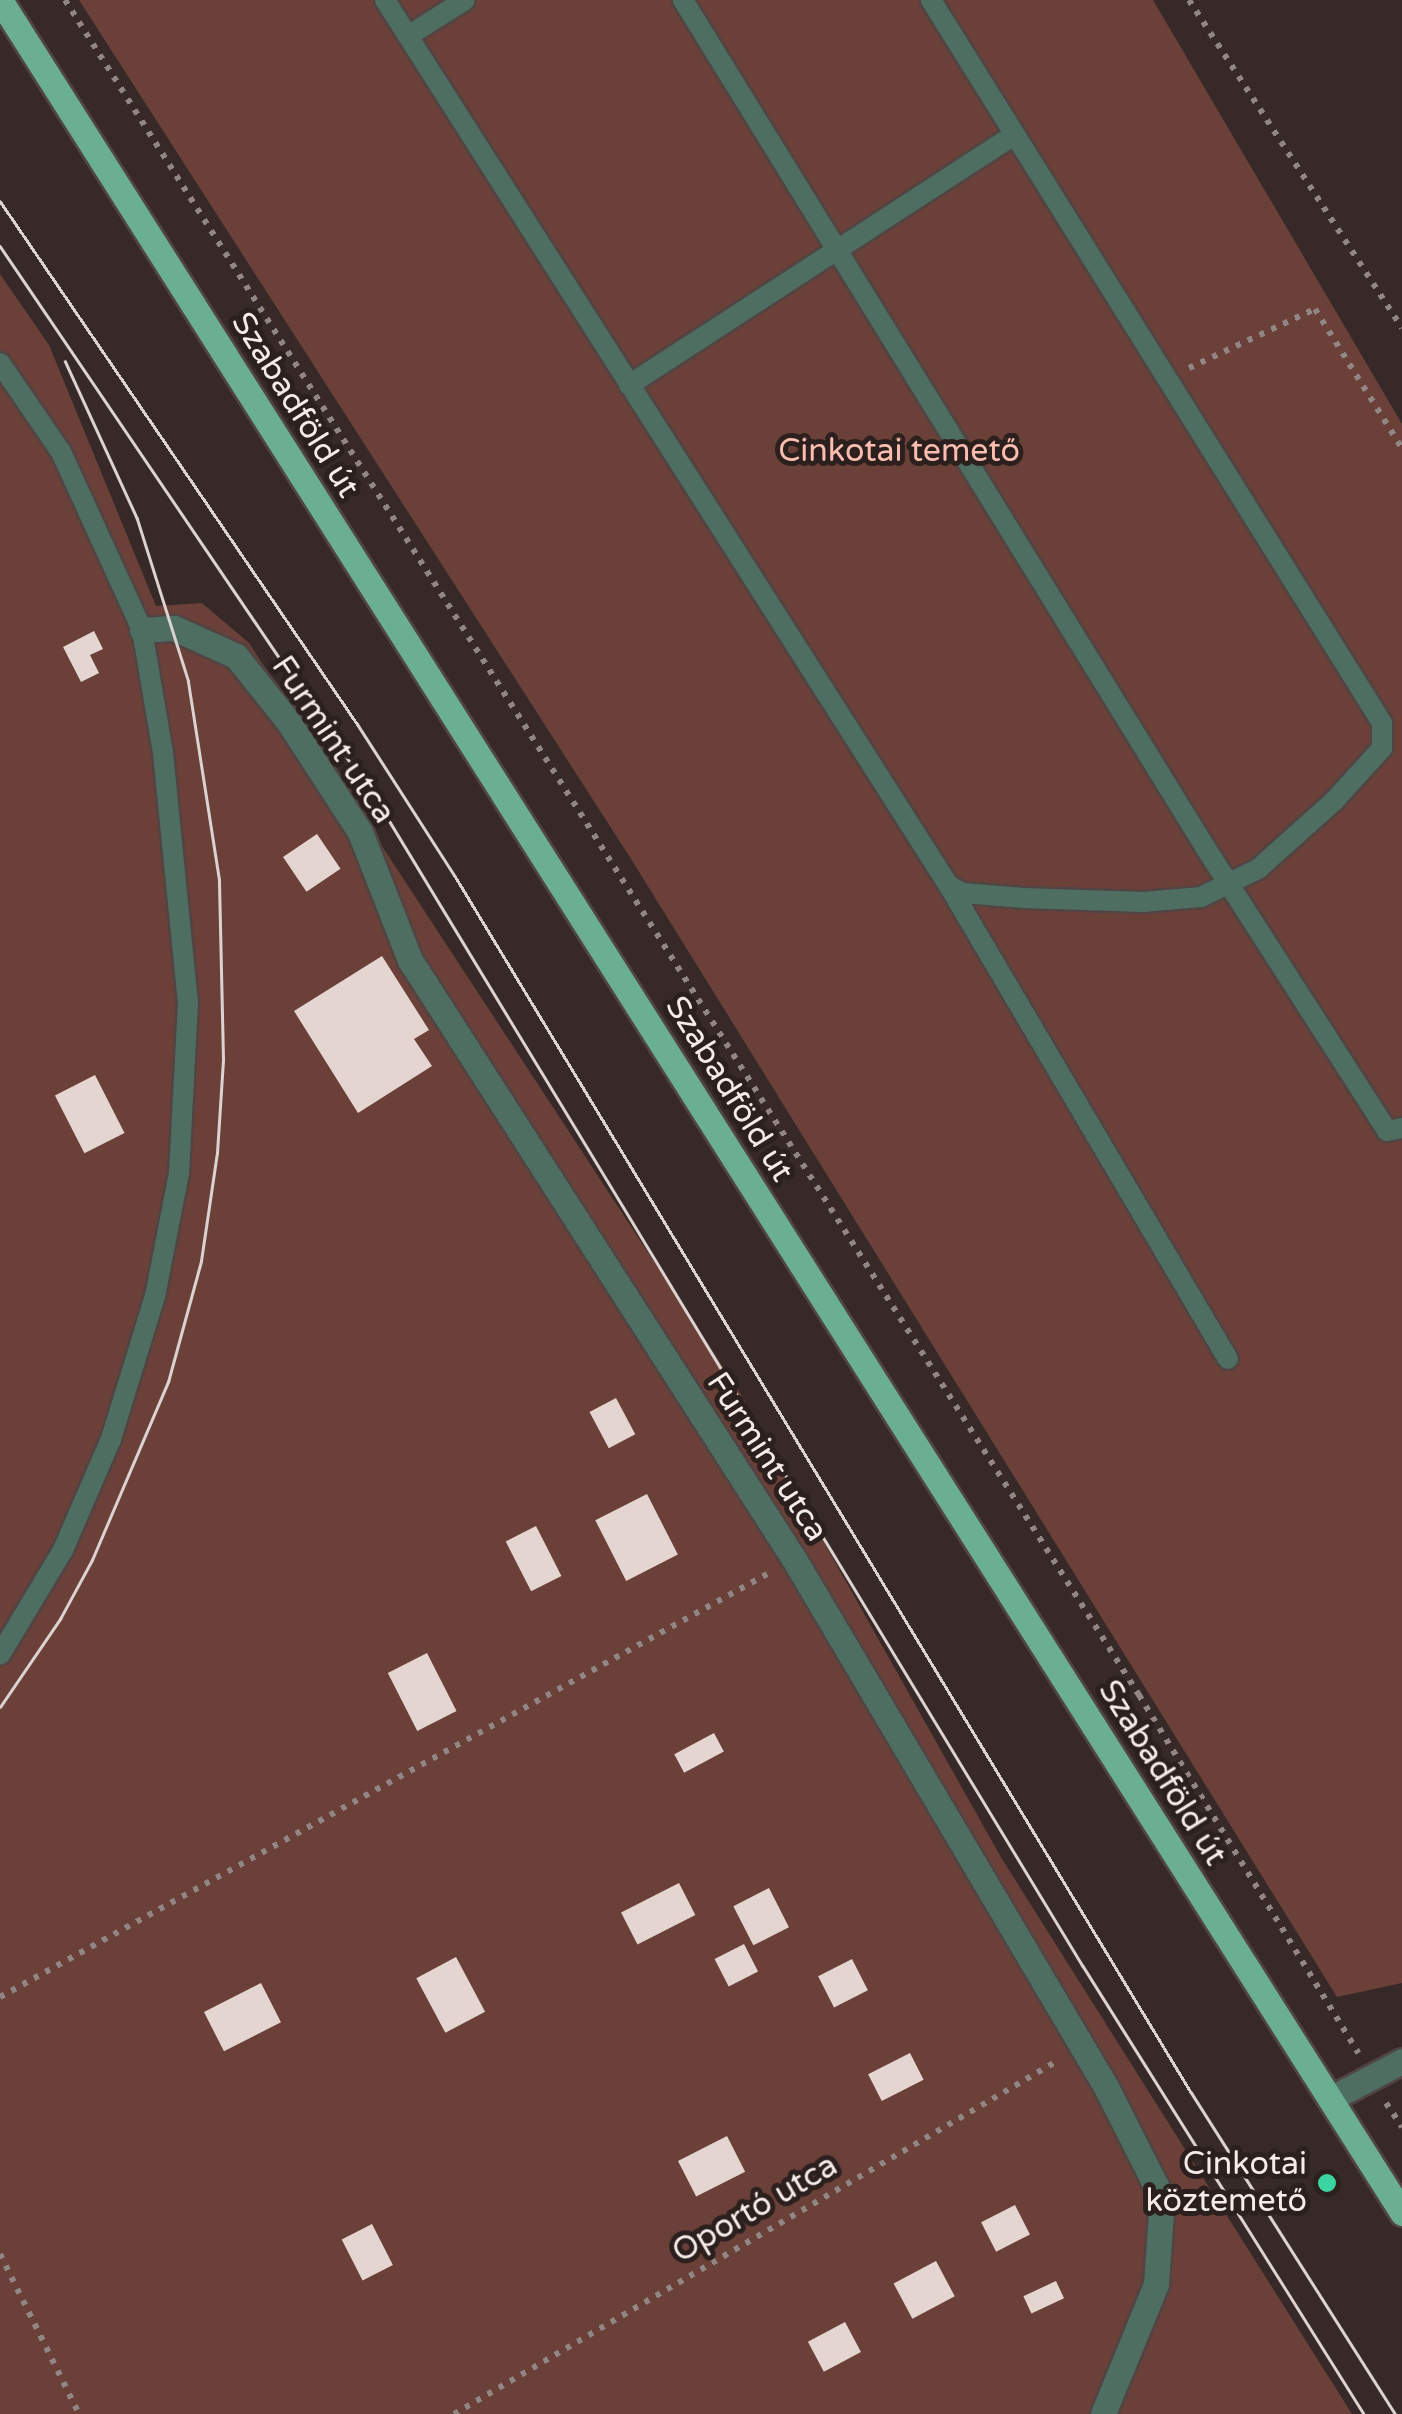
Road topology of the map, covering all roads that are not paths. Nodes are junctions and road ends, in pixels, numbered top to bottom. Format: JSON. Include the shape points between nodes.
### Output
{"nodes":[{"id":1,"x":0,"y":0,"type":"edge"},
{"id":2,"x":385,"y":0,"type":"edge"},
{"id":3,"x":465,"y":0,"type":"edge"},
{"id":4,"x":683,"y":0,"type":"edge"},
{"id":5,"x":931,"y":0,"type":"edge"},
{"id":6,"x":408,"y":36,"type":"junction"},
{"id":7,"x":1014,"y":135,"type":"junction"},
{"id":8,"x":837,"y":250,"type":"junction"},
{"id":9,"x":0,"y":363,"type":"edge"},
{"id":10,"x":629,"y":384,"type":"junction"},
{"id":11,"x":142,"y":630,"type":"junction"},
{"id":12,"x":948,"y":886,"type":"junction"},
{"id":13,"x":1230,"y":886,"type":"junction"},
{"id":14,"x":1402,"y":1128,"type":"edge"},
{"id":15,"x":1228,"y":1359,"type":"dead end"},
{"id":16,"x":0,"y":1655,"type":"edge"},
{"id":17,"x":1402,"y":2060,"type":"edge"},
{"id":18,"x":1330,"y":2099,"type":"junction"},
{"id":19,"x":1402,"y":2213,"type":"edge"},
{"id":20,"x":1103,"y":2414,"type":"edge"}],
"edges":[{"from":1,"to":18,"type":"main road","name":"Szabadföld út"},
{"from":2,"to":6,"type":"lane"},
{"from":3,"to":6,"type":"lane"},
{"from":4,"to":8,"type":"lane"},
{"from":5,"to":7,"type":"lane"},
{"from":6,"to":10,"type":"lane"},
{"from":7,"to":8,"type":"lane"},
{"from":7,"to":13,"type":"lane","via":[[1382,723],[1382,748],[1334,801]]},
{"from":8,"to":10,"type":"lane"},
{"from":8,"to":13,"type":"lane"},
{"from":9,"to":11,"type":"lane","via":[[61,452]]},
{"from":10,"to":12,"type":"lane"},
{"from":11,"to":16,"type":"lane","via":[[163,753],[188,1002],[178,1173],[155,1296],[111,1439],[63,1550]]},
{"from":11,"to":20,"type":"street","name":"Furmint utca","via":[[174,628],[209,641],[236,656],[266,690],[360,832],[410,960],[794,1559],[1082,2046],[1162,2198],[1156,2284]]},
{"from":12,"to":13,"type":"lane","via":[[979,894],[1143,902],[1201,897]]},
{"from":12,"to":15,"type":"lane"},
{"from":13,"to":14,"type":"lane","via":[[1387,1131]]},
{"from":17,"to":18,"type":"street"},
{"from":18,"to":19,"type":"main road","name":"Szabadföld út"}]}
